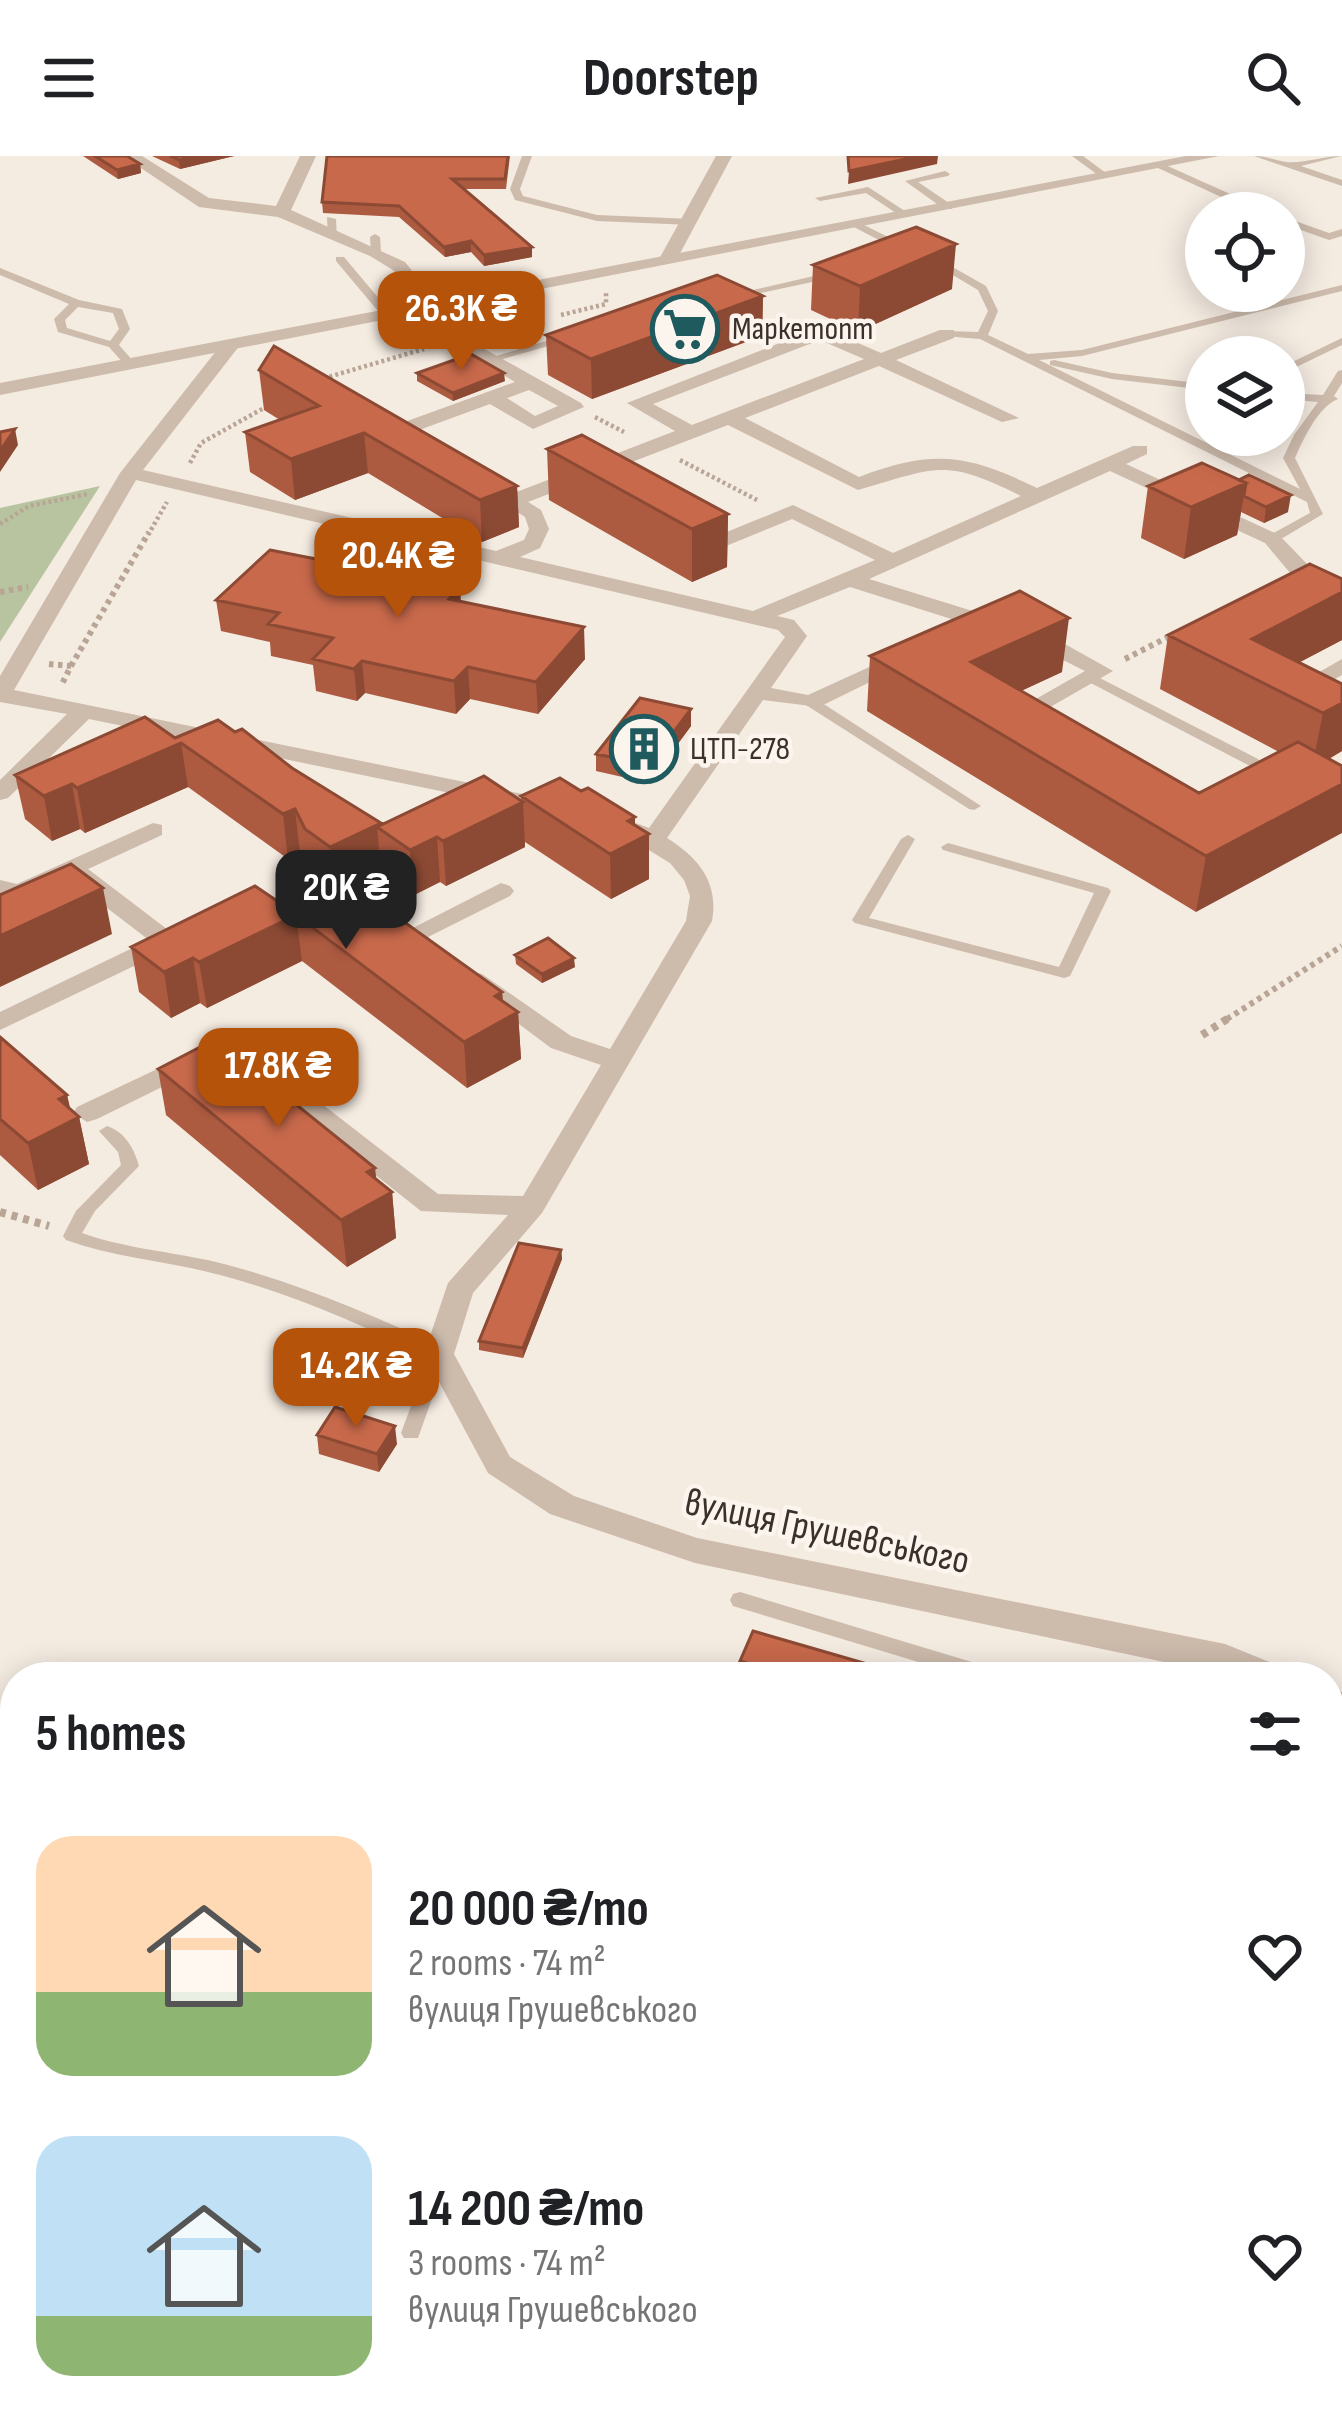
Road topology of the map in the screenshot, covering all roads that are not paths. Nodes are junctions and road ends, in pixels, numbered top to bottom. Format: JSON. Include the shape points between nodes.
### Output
{"nodes":[{"id":1,"x":131,"y":156,"type":"edge"},
{"id":2,"x":308,"y":156,"type":"edge"},
{"id":3,"x":527,"y":156,"type":"edge"},
{"id":4,"x":724,"y":156,"type":"edge"},
{"id":5,"x":1077,"y":156,"type":"edge"},
{"id":6,"x":1211,"y":156,"type":"edge"},
{"id":7,"x":1259,"y":156,"type":"edge"},
{"id":8,"x":1336,"y":156,"type":"edge"},
{"id":9,"x":1161,"y":166,"type":"junction"},
{"id":10,"x":1289,"y":166,"type":"junction"},
{"id":11,"x":945,"y":174,"type":"dead end"},
{"id":12,"x":1105,"y":176,"type":"junction"},
{"id":13,"x":1342,"y":179,"type":"edge"},
{"id":14,"x":1218,"y":192,"type":"edge"},
{"id":15,"x":820,"y":198,"type":"dead end"},
{"id":16,"x":948,"y":207,"type":"junction"},
{"id":17,"x":282,"y":212,"type":"junction"},
{"id":18,"x":906,"y":214,"type":"junction"},
{"id":19,"x":692,"y":222,"type":"junction"},
{"id":20,"x":856,"y":224,"type":"junction"},
{"id":21,"x":1305,"y":228,"type":"edge"},
{"id":22,"x":1342,"y":232,"type":"edge"},
{"id":23,"x":340,"y":260,"type":"dead end"},
{"id":24,"x":667,"y":261,"type":"junction"},
{"id":25,"x":0,"y":272,"type":"edge"},
{"id":26,"x":827,"y":276,"type":"edge"},
{"id":27,"x":1342,"y":288,"type":"edge"},
{"id":28,"x":721,"y":298,"type":"edge"},
{"id":29,"x":76,"y":303,"type":"junction"},
{"id":30,"x":431,"y":307,"type":"junction"},
{"id":31,"x":398,"y":313,"type":"junction"},
{"id":32,"x":947,"y":334,"type":"joint"},
{"id":33,"x":573,"y":336,"type":"edge"},
{"id":34,"x":982,"y":336,"type":"junction"},
{"id":35,"x":1342,"y":341,"type":"edge"},
{"id":36,"x":113,"y":345,"type":"junction"},
{"id":37,"x":231,"y":346,"type":"junction"},
{"id":38,"x":1026,"y":357,"type":"junction"},
{"id":39,"x":489,"y":359,"type":"junction"},
{"id":40,"x":881,"y":360,"type":"junction"},
{"id":41,"x":1305,"y":360,"type":"edge"},
{"id":42,"x":130,"y":364,"type":"junction"},
{"id":43,"x":1342,"y":373,"type":"edge"},
{"id":44,"x":1185,"y":382,"type":"edge"},
{"id":45,"x":530,"y":383,"type":"junction"},
{"id":46,"x":0,"y":389,"type":"edge"},
{"id":47,"x":1305,"y":396,"type":"edge"},
{"id":48,"x":492,"y":397,"type":"junction"},
{"id":49,"x":1335,"y":398,"type":"edge"},
{"id":50,"x":729,"y":418,"type":"junction"},
{"id":51,"x":1009,"y":418,"type":"dead end"},
{"id":52,"x":691,"y":433,"type":"junction"},
{"id":53,"x":1140,"y":450,"type":"dead end"},
{"id":54,"x":435,"y":455,"type":"edge"},
{"id":55,"x":1112,"y":464,"type":"junction"},
{"id":56,"x":582,"y":472,"type":"junction"},
{"id":57,"x":130,"y":473,"type":"junction"},
{"id":58,"x":475,"y":478,"type":"edge"},
{"id":59,"x":620,"y":493,"type":"edge"},
{"id":60,"x":1039,"y":497,"type":"junction"},
{"id":61,"x":514,"y":500,"type":"junction"},
{"id":62,"x":1312,"y":500,"type":"junction"},
{"id":63,"x":678,"y":524,"type":"edge"},
{"id":64,"x":1272,"y":539,"type":"junction"},
{"id":65,"x":500,"y":557,"type":"junction"},
{"id":66,"x":893,"y":560,"type":"junction"},
{"id":67,"x":849,"y":580,"type":"junction"},
{"id":68,"x":1342,"y":589,"type":"edge"},
{"id":69,"x":758,"y":616,"type":"junction"},
{"id":70,"x":986,"y":622,"type":"junction"},
{"id":71,"x":1342,"y":666,"type":"edge"},
{"id":72,"x":1096,"y":674,"type":"junction"},
{"id":73,"x":760,"y":693,"type":"junction"},
{"id":74,"x":0,"y":695,"type":"edge"},
{"id":75,"x":811,"y":702,"type":"junction"},
{"id":76,"x":85,"y":710,"type":"junction"},
{"id":77,"x":1342,"y":713,"type":"edge"},
{"id":78,"x":1029,"y":730,"type":"edge"},
{"id":79,"x":248,"y":742,"type":"junction"},
{"id":80,"x":1253,"y":762,"type":"edge"},
{"id":81,"x":275,"y":777,"type":"edge"},
{"id":82,"x":0,"y":793,"type":"edge"},
{"id":83,"x":497,"y":795,"type":"junction"},
{"id":84,"x":974,"y":806,"type":"dead end"},
{"id":85,"x":453,"y":812,"type":"edge"},
{"id":86,"x":153,"y":830,"type":"dead end"},
{"id":87,"x":655,"y":838,"type":"junction"},
{"id":88,"x":908,"y":839,"type":"dead end"},
{"id":89,"x":948,"y":847,"type":"dead end"},
{"id":90,"x":72,"y":868,"type":"junction"},
{"id":91,"x":0,"y":888,"type":"edge"},
{"id":92,"x":501,"y":891,"type":"dead end"},
{"id":93,"x":383,"y":916,"type":"edge"},
{"id":94,"x":410,"y":936,"type":"junction"},
{"id":95,"x":0,"y":1022,"type":"edge"},
{"id":96,"x":618,"y":1061,"type":"junction"},
{"id":97,"x":88,"y":1114,"type":"joint"},
{"id":98,"x":532,"y":1206,"type":"junction"},
{"id":99,"x":440,"y":1354,"type":"junction"},
{"id":100,"x":411,"y":1433,"type":"dead end"},
{"id":101,"x":740,"y":1600,"type":"dead end"},
{"id":102,"x":945,"y":1662,"type":"edge"},
{"id":103,"x":1234,"y":1662,"type":"edge"}],
"edges":[{"from":1,"to":17,"type":"street","via":[[205,203]]},
{"from":2,"to":17,"type":"street"},
{"from":3,"to":19,"type":"lane","via":[[519,198],[597,218]]},
{"from":4,"to":19,"type":"street"},
{"from":5,"to":12,"type":"lane"},
{"from":6,"to":9,"type":"street"},
{"from":7,"to":10,"type":"lane"},
{"from":8,"to":10,"type":"lane"},
{"from":9,"to":12,"type":"street"},
{"from":9,"to":14,"type":"lane"},
{"from":10,"to":13,"type":"lane"},
{"from":11,"to":16,"type":"lane","via":[[910,181]]},
{"from":12,"to":16,"type":"street"},
{"from":15,"to":18,"type":"lane","via":[[868,190]]},
{"from":16,"to":18,"type":"street"},
{"from":17,"to":30,"type":"street","via":[[376,244]]},
{"from":18,"to":20,"type":"street"},
{"from":19,"to":24,"type":"street"},
{"from":20,"to":24,"type":"street"},
{"from":20,"to":34,"type":"lane","via":[[982,288],[993,311]]},
{"from":21,"to":22,"type":"lane","via":[[1329,237]]},
{"from":23,"to":31,"type":"lane"},
{"from":24,"to":30,"type":"street"},
{"from":25,"to":29,"type":"lane"},
{"from":26,"to":28,"type":"lane"},
{"from":27,"to":38,"type":"lane","via":[[1082,353]]},
{"from":29,"to":36,"type":"lane","via":[[118,311],[125,329]]},
{"from":29,"to":36,"type":"lane","via":[[59,319],[62,330]]},
{"from":30,"to":31,"type":"street"},
{"from":31,"to":37,"type":"street"},
{"from":31,"to":39,"type":"street"},
{"from":32,"to":34,"type":"lane"},
{"from":32,"to":40,"type":"street"},
{"from":33,"to":39,"type":"lane"},
{"from":34,"to":38,"type":"lane"},
{"from":35,"to":41,"type":"lane"},
{"from":36,"to":42,"type":"lane"},
{"from":37,"to":42,"type":"street"},
{"from":37,"to":57,"type":"street"},
{"from":38,"to":44,"type":"lane"},
{"from":38,"to":62,"type":"lane"},
{"from":39,"to":45,"type":"street"},
{"from":40,"to":50,"type":"street"},
{"from":40,"to":51,"type":"street"},
{"from":40,"to":52,"type":"street","via":[[821,333],[637,403]]},
{"from":42,"to":46,"type":"street"},
{"from":43,"to":49,"type":"lane"},
{"from":45,"to":48,"type":"street"},
{"from":45,"to":48,"type":"street","via":[[574,407],[533,423]]},
{"from":47,"to":49,"type":"lane"},
{"from":48,"to":54,"type":"street","via":[[395,432]]},
{"from":49,"to":62,"type":"lane","via":[[1298,433],[1289,458]]},
{"from":50,"to":52,"type":"street"},
{"from":50,"to":60,"type":"street","via":[[858,484],[913,462],[949,459]]},
{"from":52,"to":56,"type":"street"},
{"from":53,"to":55,"type":"street"},
{"from":55,"to":60,"type":"street"},
{"from":55,"to":64,"type":"street"},
{"from":56,"to":59,"type":"street"},
{"from":56,"to":61,"type":"street"},
{"from":57,"to":65,"type":"street"},
{"from":57,"to":74,"type":"street"},
{"from":58,"to":61,"type":"street"},
{"from":60,"to":66,"type":"street"},
{"from":61,"to":65,"type":"street","via":[[534,514],[539,529],[532,544]]},
{"from":62,"to":64,"type":"lane","via":[[1317,514]]},
{"from":63,"to":66,"type":"street","via":[[716,544],[794,511]]},
{"from":64,"to":68,"type":"street","via":[[1299,568]]},
{"from":65,"to":69,"type":"street"},
{"from":66,"to":67,"type":"street"},
{"from":67,"to":69,"type":"street"},
{"from":67,"to":70,"type":"street"},
{"from":69,"to":73,"type":"street","via":[[796,637]]},
{"from":70,"to":72,"type":"street","via":[[1039,639]]},
{"from":70,"to":75,"type":"street"},
{"from":71,"to":77,"type":"street","via":[[1299,690]]},
{"from":72,"to":78,"type":"street","via":[[1008,718]]},
{"from":72,"to":80,"type":"lane"},
{"from":73,"to":75,"type":"street"},
{"from":73,"to":87,"type":"street"},
{"from":74,"to":76,"type":"street"},
{"from":75,"to":84,"type":"lane"},
{"from":76,"to":79,"type":"street"},
{"from":76,"to":82,"type":"street"},
{"from":79,"to":81,"type":"street"},
{"from":79,"to":83,"type":"street"},
{"from":83,"to":85,"type":"street"},
{"from":83,"to":87,"type":"street"},
{"from":86,"to":90,"type":"street"},
{"from":87,"to":96,"type":"street","via":[[702,893],[699,921]]},
{"from":88,"to":89,"type":"lane","via":[[860,920],[1064,973],[1103,892]]},
{"from":90,"to":91,"type":"street","via":[[20,892]]},
{"from":90,"to":95,"type":"street","via":[[177,936]]},
{"from":92,"to":94,"type":"street"},
{"from":93,"to":94,"type":"street"},
{"from":94,"to":96,"type":"street","via":[[561,1042]]},
{"from":96,"to":98,"type":"street"},
{"from":97,"to":98,"type":"street","via":[[227,1044],[431,1204]]},
{"from":97,"to":99,"type":"lane","via":[[126,1150],[130,1166],[79,1213],[72,1236],[110,1251],[196,1262],[344,1308]]},
{"from":98,"to":99,"type":"street","via":[[459,1291]]},
{"from":99,"to":100,"type":"lane"},
{"from":99,"to":103,"type":"street","name":"вулиця Грушевського","via":[[499,1465],[562,1505],[695,1550]]},
{"from":101,"to":102,"type":"lane"}]}
